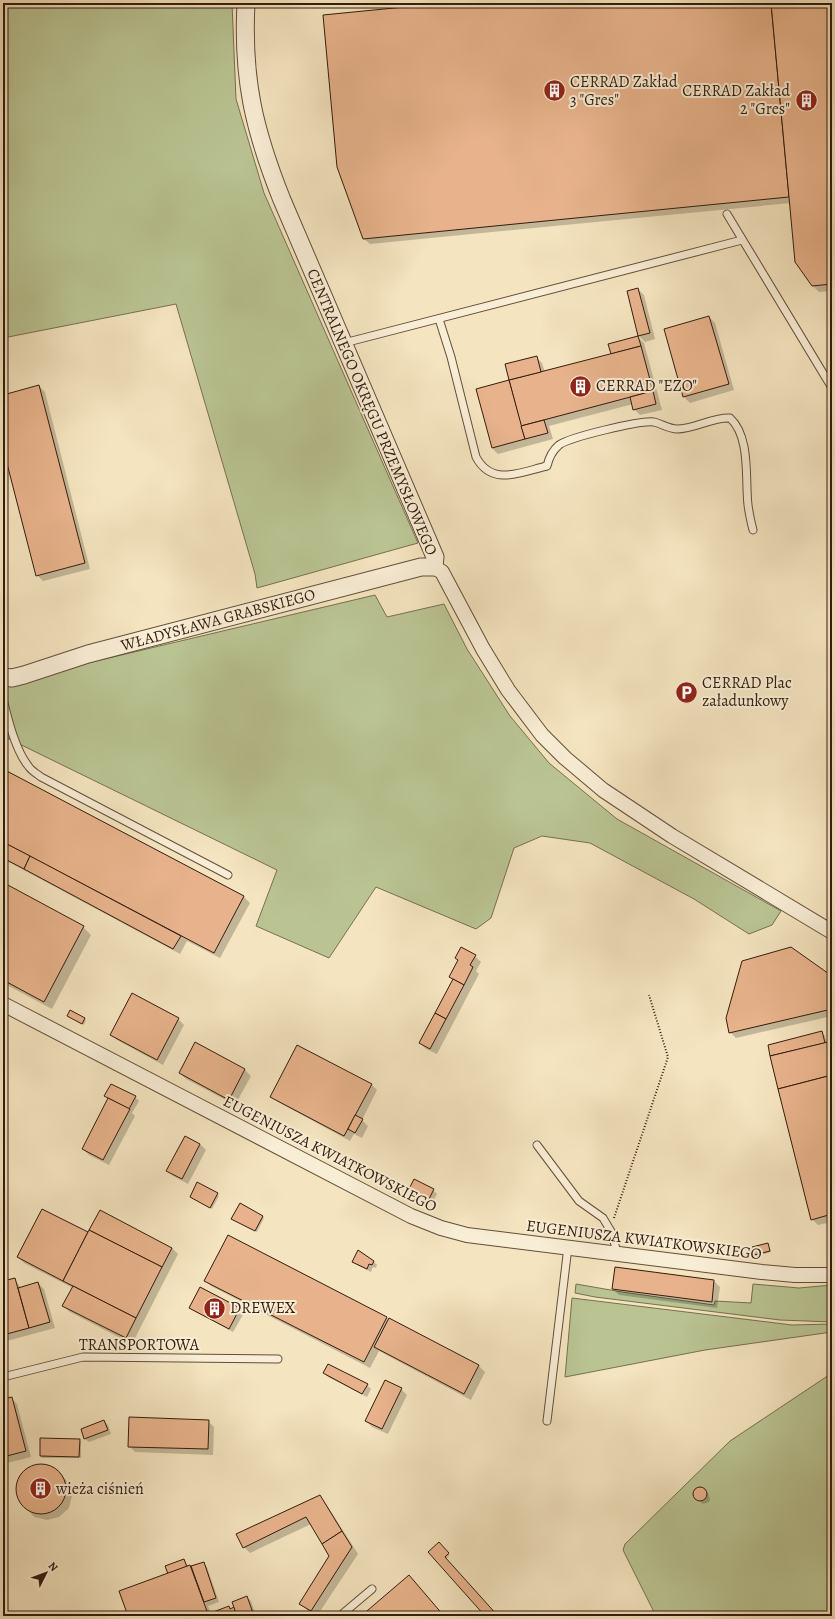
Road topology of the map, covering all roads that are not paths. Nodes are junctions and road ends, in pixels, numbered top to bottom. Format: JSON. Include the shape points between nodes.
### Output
{"nodes":[{"id":1,"x":246,"y":3,"type":"edge"},
{"id":2,"x":727,"y":214,"type":"dead end"},
{"id":3,"x":742,"y":240,"type":"junction"},
{"id":4,"x":439,"y":320,"type":"junction"},
{"id":5,"x":344,"y":343,"type":"junction"},
{"id":6,"x":832,"y":388,"type":"edge"},
{"id":7,"x":753,"y":530,"type":"dead end"},
{"id":8,"x":434,"y":566,"type":"junction"},
{"id":9,"x":3,"y":680,"type":"edge"},
{"id":10,"x":3,"y":699,"type":"edge"},
{"id":11,"x":228,"y":875,"type":"dead end"},
{"id":12,"x":832,"y":932,"type":"edge"},
{"id":13,"x":3,"y":1004,"type":"edge"},
{"id":14,"x":537,"y":1145,"type":"dead end"},
{"id":15,"x":568,"y":1247,"type":"junction"},
{"id":16,"x":617,"y":1253,"type":"junction"},
{"id":17,"x":832,"y":1275,"type":"edge"},
{"id":18,"x":278,"y":1359,"type":"dead end"},
{"id":19,"x":3,"y":1377,"type":"edge"},
{"id":20,"x":547,"y":1421,"type":"dead end"},
{"id":21,"x":372,"y":1589,"type":"dead end"},
{"id":22,"x":340,"y":1616,"type":"edge"}],
"edges":[{"from":1,"to":5,"type":"street","name":"CENTRALNEGO OKRĘGU PRZEMYSŁOWEGO","via":[[245,60],[252,110],[260,142],[282,200]]},
{"from":2,"to":3,"type":"lane"},
{"from":3,"to":4,"type":"lane"},
{"from":3,"to":6,"type":"lane"},
{"from":4,"to":5,"type":"lane"},
{"from":4,"to":7,"type":"lane","via":[[476,457],[488,472],[504,476],[547,466],[549,455],[560,444],[612,428],[652,422],[676,430],[730,418],[737,424],[746,458],[748,504]]},
{"from":5,"to":8,"type":"street","name":"CENTRALNEGO OKRĘGU PRZEMYSŁOWEGO","via":[[435,557]]},
{"from":8,"to":9,"type":"street","name":"WŁADYSŁAWA GRABSKIEGO","via":[[421,567],[88,654]]},
{"from":8,"to":12,"type":"street","name":"CENTRALNEGO OKRĘGU PRZEMYSŁOWEGO","via":[[442,572],[508,690],[542,735],[565,758],[603,790],[672,836]]},
{"from":10,"to":11,"type":"lane","via":[[24,759],[41,777]]},
{"from":13,"to":15,"type":"street","name":"EUGENIUSZA KWIATKOWSKIEGO","via":[[411,1216],[467,1235]]},
{"from":14,"to":16,"type":"lane","via":[[579,1201],[603,1218],[610,1230]]},
{"from":15,"to":16,"type":"street","name":"EUGENIUSZA KWIATKOWSKIEGO"},
{"from":15,"to":20,"type":"lane"},
{"from":16,"to":17,"type":"street","name":"EUGENIUSZA KWIATKOWSKIEGO","via":[[775,1274]]},
{"from":18,"to":19,"type":"lane","name":"TRANSPORTOWA","via":[[83,1357]]},
{"from":21,"to":22,"type":"lane"}]}
